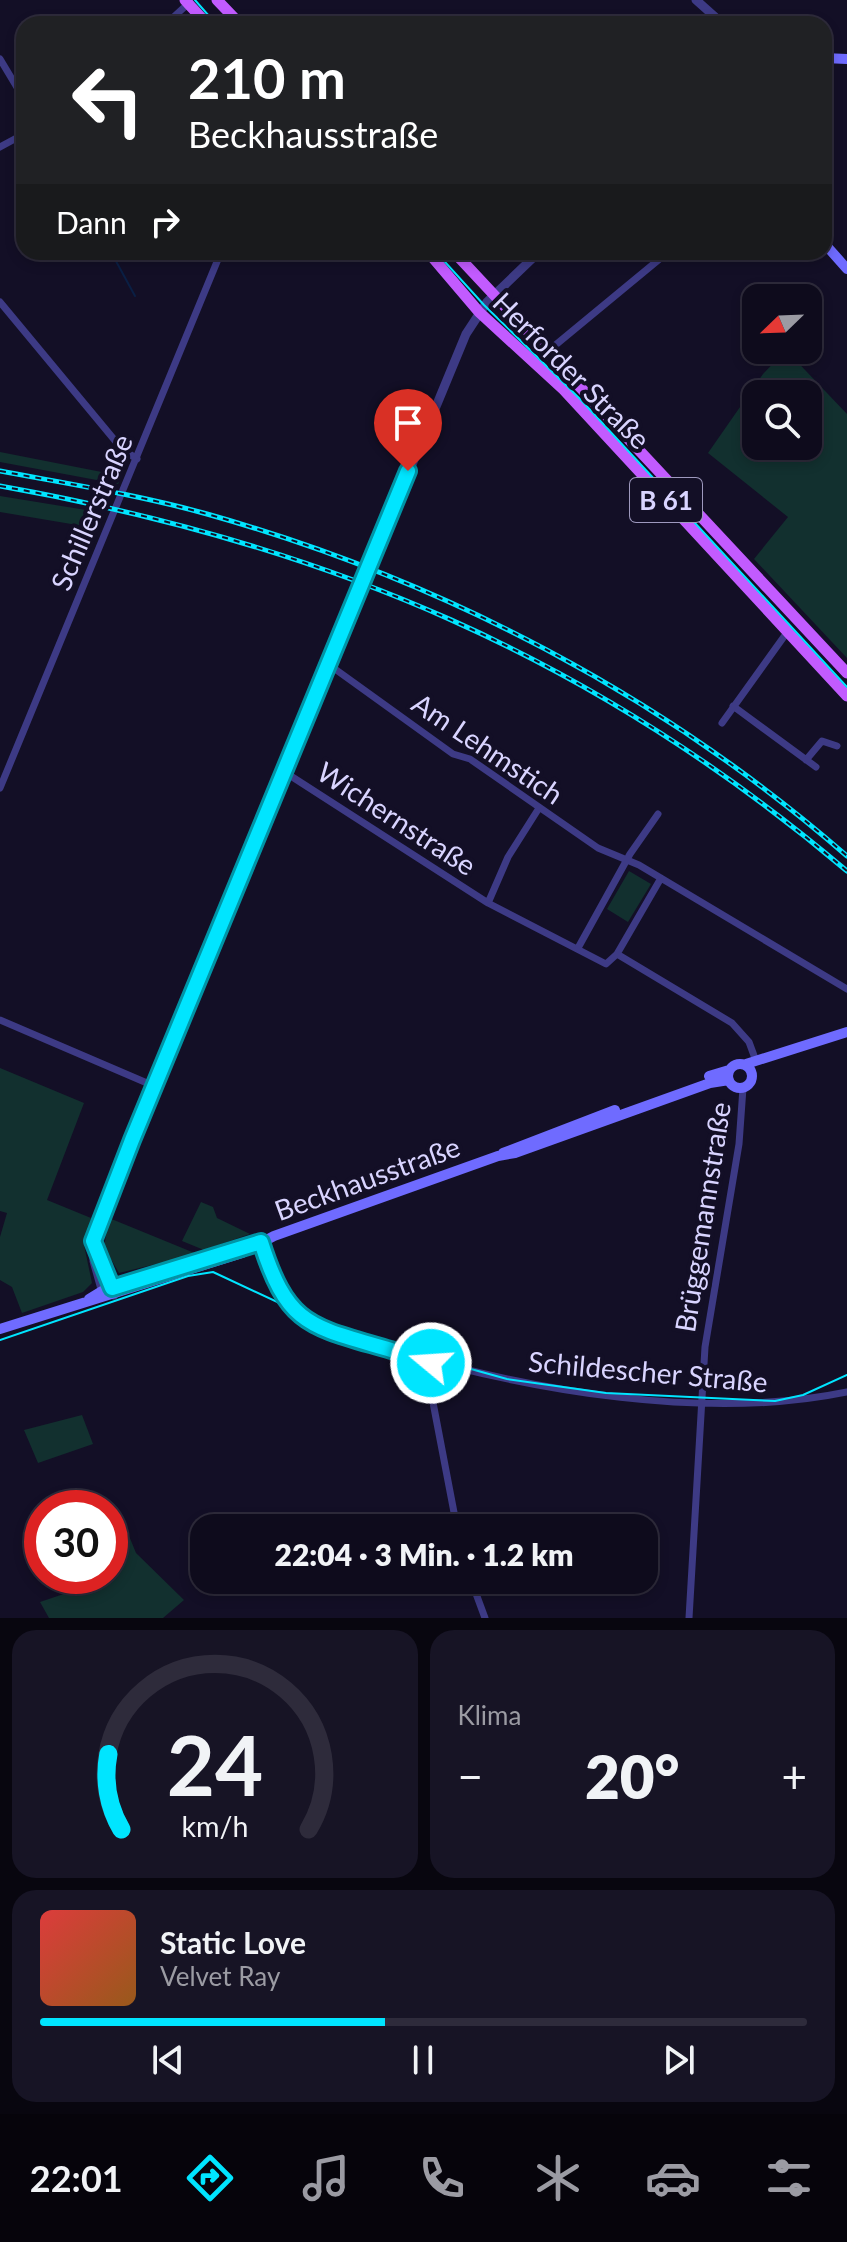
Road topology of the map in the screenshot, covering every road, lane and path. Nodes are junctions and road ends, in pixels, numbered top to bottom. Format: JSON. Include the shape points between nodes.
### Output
{"nodes":[{"id":1,"x":217,"y":0,"type":"edge"},
{"id":2,"x":696,"y":0,"type":"edge"},
{"id":3,"x":188,"y":1,"type":"edge"},
{"id":4,"x":174,"y":16,"type":"edge"},
{"id":5,"x":232,"y":16,"type":"edge"},
{"id":6,"x":710,"y":16,"type":"edge"},
{"id":7,"x":0,"y":59,"type":"edge"},
{"id":8,"x":16,"y":86,"type":"edge"},
{"id":9,"x":832,"y":252,"type":"edge"},
{"id":10,"x":218,"y":260,"type":"edge"},
{"id":11,"x":435,"y":260,"type":"edge"},
{"id":12,"x":462,"y":260,"type":"edge"},
{"id":13,"x":530,"y":260,"type":"edge"},
{"id":14,"x":658,"y":260,"type":"edge"},
{"id":15,"x":847,"y":269,"type":"edge"},
{"id":16,"x":494,"y":294,"type":"junction"},
{"id":17,"x":0,"y":302,"type":"edge"},
{"id":18,"x":479,"y":312,"type":"junction"},
{"id":19,"x":547,"y":352,"type":"junction"},
{"id":20,"x":137,"y":459,"type":"junction"},
{"id":21,"x":788,"y":631,"type":"junction"},
{"id":22,"x":328,"y":664,"type":"junction"},
{"id":23,"x":847,"y":673,"type":"edge"},
{"id":24,"x":847,"y":696,"type":"edge"},
{"id":25,"x":733,"y":706,"type":"junction"},
{"id":26,"x":722,"y":723,"type":"dead end"},
{"id":27,"x":837,"y":746,"type":"dead end"},
{"id":28,"x":806,"y":760,"type":"junction"},
{"id":29,"x":816,"y":767,"type":"dead end"},
{"id":30,"x":283,"y":771,"type":"junction"},
{"id":31,"x":0,"y":788,"type":"edge"},
{"id":32,"x":539,"y":808,"type":"junction"},
{"id":33,"x":658,"y":814,"type":"dead end"},
{"id":34,"x":628,"y":860,"type":"junction"},
{"id":35,"x":661,"y":878,"type":"junction"},
{"id":36,"x":488,"y":903,"type":"junction"},
{"id":37,"x":578,"y":948,"type":"junction"},
{"id":38,"x":617,"y":954,"type":"junction"},
{"id":39,"x":847,"y":989,"type":"edge"},
{"id":40,"x":0,"y":1020,"type":"edge"},
{"id":41,"x":847,"y":1032,"type":"edge"},
{"id":42,"x":751,"y":1066,"type":"junction"},
{"id":43,"x":729,"y":1075,"type":"junction"},
{"id":44,"x":154,"y":1086,"type":"junction"},
{"id":45,"x":743,"y":1088,"type":"junction"},
{"id":46,"x":257,"y":1243,"type":"junction"},
{"id":47,"x":108,"y":1293,"type":"junction"},
{"id":48,"x":0,"y":1329,"type":"edge"},
{"id":49,"x":432,"y":1361,"type":"junction"},
{"id":50,"x":847,"y":1392,"type":"edge"},
{"id":51,"x":703,"y":1402,"type":"junction"},
{"id":52,"x":454,"y":1514,"type":"edge"},
{"id":53,"x":476,"y":1594,"type":"edge"},
{"id":54,"x":485,"y":1618,"type":"edge"},
{"id":55,"x":689,"y":1618,"type":"edge"}],
"edges":[{"from":1,"to":5,"type":"main road"},
{"from":2,"to":6,"type":"street"},
{"from":3,"to":4,"type":"street"},
{"from":7,"to":8,"type":"street"},
{"from":9,"to":15,"type":"main road"},
{"from":10,"to":20,"type":"street","name":"Schillerstraße"},
{"from":11,"to":18,"type":"main road","name":"Herforder Straße","number":"B 61"},
{"from":12,"to":16,"type":"main road","name":"Herforder Straße","number":"B 61"},
{"from":13,"to":16,"type":"street"},
{"from":14,"to":19,"type":"street"},
{"from":16,"to":18,"type":"street"},
{"from":16,"to":19,"type":"main road","name":"Herforder Straße","number":"B 61"},
{"from":17,"to":20,"type":"street","via":[[122,449]]},
{"from":18,"to":21,"type":"main road","name":"Herforder Straße","number":"B 61","via":[[564,390]]},
{"from":18,"to":22,"type":"street"},
{"from":19,"to":23,"type":"main road","name":"Herforder Straße","number":"B 61"},
{"from":20,"to":31,"type":"street","name":"Schillerstraße"},
{"from":21,"to":24,"type":"main road","name":"Herforder Straße","number":"B 61"},
{"from":21,"to":25,"type":"street"},
{"from":22,"to":30,"type":"street"},
{"from":22,"to":32,"type":"street","name":"Am Lehmstich"},
{"from":25,"to":26,"type":"street"},
{"from":25,"to":28,"type":"street"},
{"from":27,"to":28,"type":"street","via":[[822,741]]},
{"from":28,"to":29,"type":"street"},
{"from":30,"to":36,"type":"street","name":"Wichernstraße"},
{"from":30,"to":44,"type":"street"},
{"from":32,"to":34,"type":"street","name":"Am Lehmstich","via":[[598,848]]},
{"from":32,"to":36,"type":"street","via":[[508,857]]},
{"from":33,"to":34,"type":"street"},
{"from":34,"to":35,"type":"street","name":"Am Lehmstich"},
{"from":34,"to":37,"type":"street"},
{"from":35,"to":38,"type":"street"},
{"from":35,"to":39,"type":"street","name":"Am Lehmstich"},
{"from":36,"to":37,"type":"street","name":"Wichernstraße"},
{"from":37,"to":38,"type":"street","name":"Wichernstraße","via":[[606,964]]},
{"from":38,"to":42,"type":"street","via":[[732,1023],[749,1042]]},
{"from":40,"to":44,"type":"street"},
{"from":41,"to":42,"type":"main road"},
{"from":42,"to":43,"type":"main road","via":[[736,1064]]},
{"from":42,"to":45,"type":"main road","via":[[750,1083]]},
{"from":43,"to":45,"type":"main road","via":[[735,1087]]},
{"from":43,"to":46,"type":"main road","name":"Beckhausstraße"},
{"from":44,"to":47,"type":"street","via":[[95,1231],[94,1246],[102,1257]]},
{"from":45,"to":51,"type":"street","name":"Brüggemannstraße","via":[[739,1144],[705,1347]]},
{"from":46,"to":47,"type":"main road","name":"Beckhausstraße","via":[[242,1253]]},
{"from":46,"to":49,"type":"street","name":"Schildescher Straße","via":[[281,1295],[300,1316],[340,1334]]},
{"from":47,"to":48,"type":"main road","name":"Beckhausstraße"},
{"from":49,"to":51,"type":"street","name":"Schildescher Straße","via":[[556,1389]]},
{"from":49,"to":52,"type":"street","via":[[431,1392]]},
{"from":50,"to":51,"type":"street","name":"Schildescher Straße","via":[[783,1404]]},
{"from":51,"to":55,"type":"street","name":"Brüggemannstraße"},
{"from":53,"to":54,"type":"street"}]}
